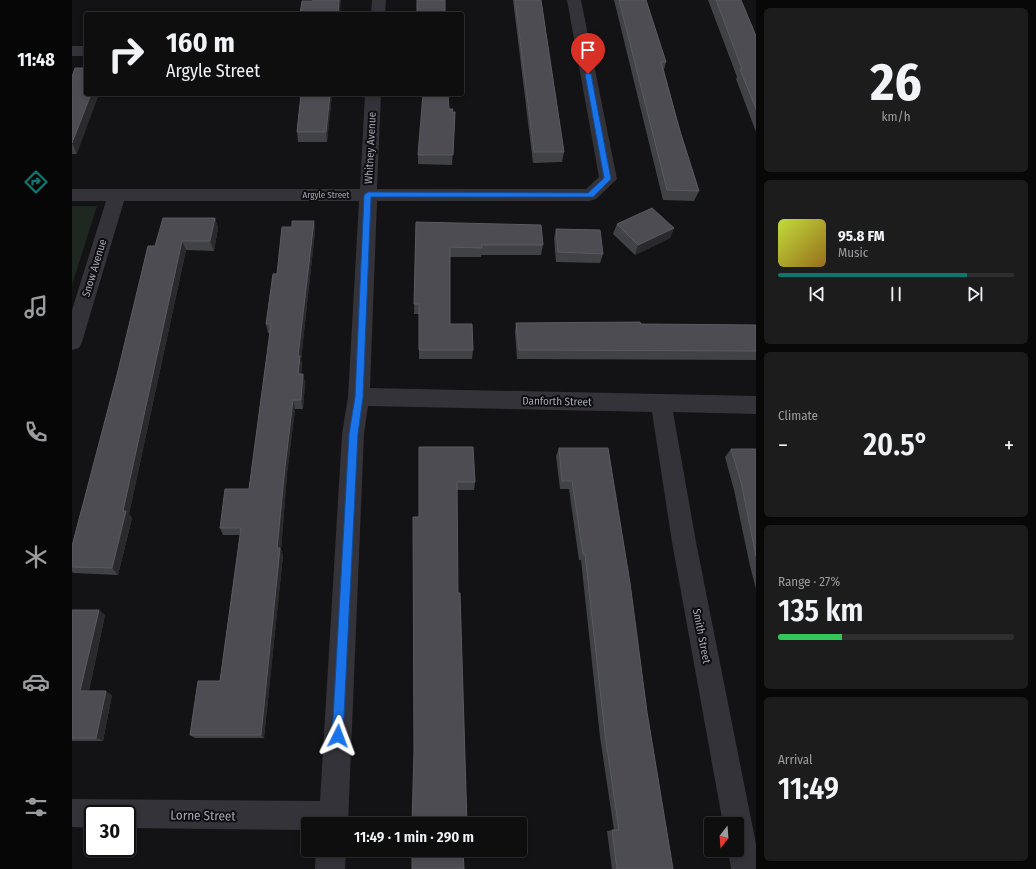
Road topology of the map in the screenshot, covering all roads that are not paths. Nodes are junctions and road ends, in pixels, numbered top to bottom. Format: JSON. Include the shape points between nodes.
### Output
{"nodes":[{"id":1,"x":378,"y":0,"type":"edge"},
{"id":2,"x":574,"y":0,"type":"edge"},
{"id":3,"x":378,"y":12,"type":"edge"},
{"id":4,"x":72,"y":51,"type":"edge"},
{"id":5,"x":84,"y":51,"type":"edge"},
{"id":6,"x":373,"y":96,"type":"edge"},
{"id":7,"x":72,"y":195,"type":"edge"},
{"id":8,"x":117,"y":195,"type":"junction"},
{"id":9,"x":368,"y":195,"type":"junction"},
{"id":10,"x":72,"y":342,"type":"edge"},
{"id":11,"x":359,"y":397,"type":"junction"},
{"id":12,"x":661,"y":403,"type":"junction"},
{"id":13,"x":756,"y":404,"type":"edge"},
{"id":14,"x":72,"y":813,"type":"edge"},
{"id":15,"x":333,"y":817,"type":"edge"},
{"id":16,"x":301,"y":819,"type":"edge"},
{"id":17,"x":331,"y":857,"type":"edge"},
{"id":18,"x":330,"y":869,"type":"edge"},
{"id":19,"x":746,"y":869,"type":"edge"}],
"edges":[{"from":1,"to":3,"type":"street"},
{"from":2,"to":9,"type":"street","name":"Argyle Street","via":[[608,179],[590,195]]},
{"from":4,"to":5,"type":"street"},
{"from":6,"to":9,"type":"street","name":"Whitney Avenue"},
{"from":7,"to":8,"type":"street","name":"Argyle Street"},
{"from":8,"to":9,"type":"street","name":"Argyle Street"},
{"from":8,"to":10,"type":"street","name":"Snow Avenue"},
{"from":9,"to":11,"type":"street","name":"Whitney Avenue"},
{"from":11,"to":12,"type":"street","name":"Danforth Street"},
{"from":11,"to":15,"type":"street","name":"Whitney Avenue","via":[[353,434]]},
{"from":12,"to":13,"type":"street","name":"Danforth Street"},
{"from":12,"to":19,"type":"street","name":"Smith Street","via":[[684,542]]},
{"from":14,"to":16,"type":"street","name":"Lorne Street"},
{"from":17,"to":18,"type":"street"}]}
